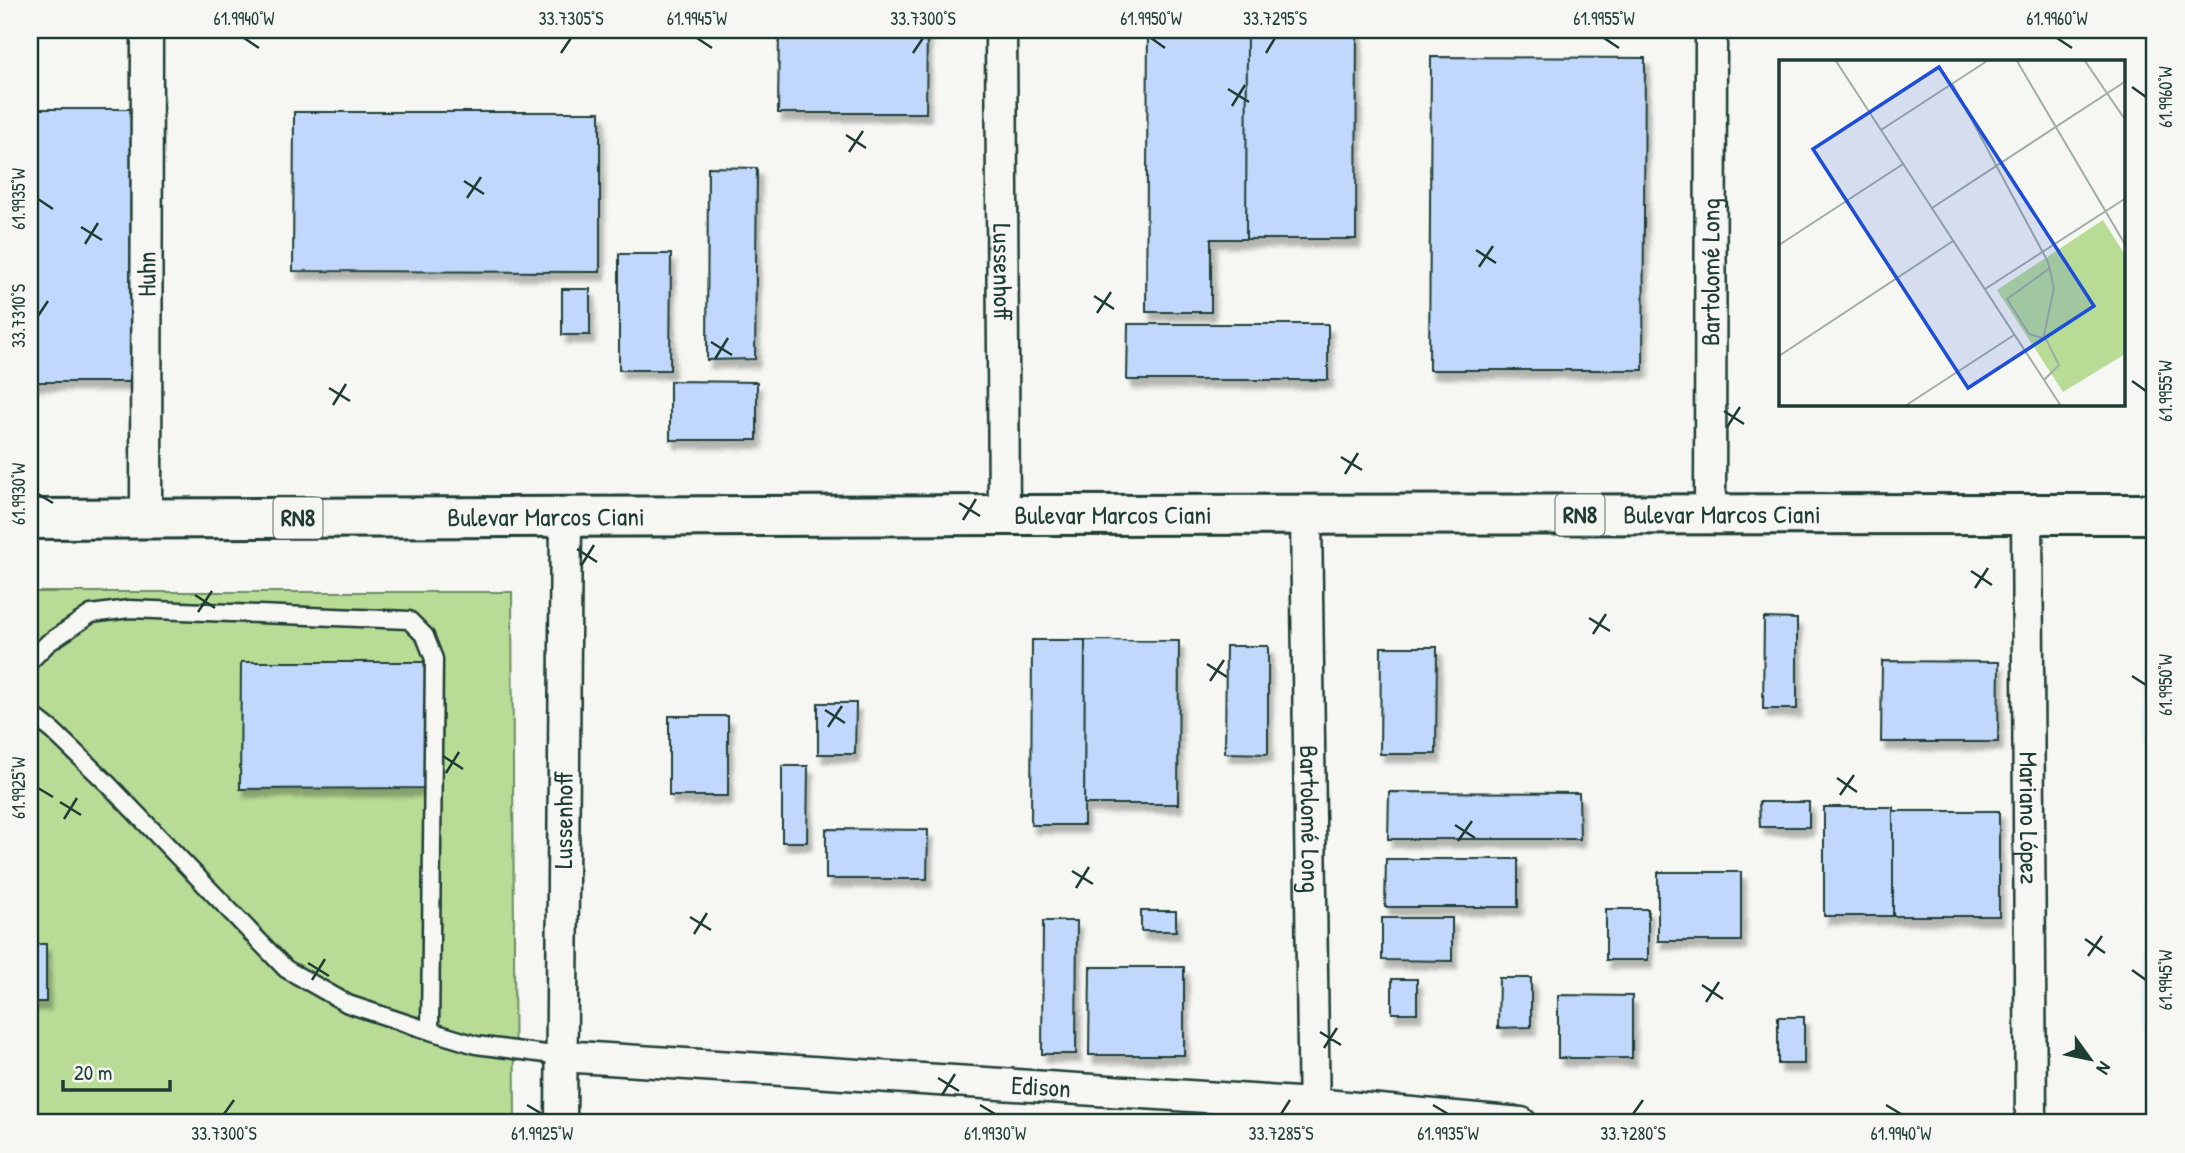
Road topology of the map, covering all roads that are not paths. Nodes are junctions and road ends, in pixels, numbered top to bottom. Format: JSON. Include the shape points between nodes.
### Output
{"nodes":[{"id":1,"x":147,"y":30,"type":"edge"},
{"id":2,"x":1001,"y":30,"type":"edge"},
{"id":3,"x":1711,"y":30,"type":"edge"},
{"id":4,"x":2026,"y":514,"type":"junction"},
{"id":5,"x":2155,"y":514,"type":"edge"},
{"id":6,"x":1004,"y":515,"type":"junction"},
{"id":7,"x":1710,"y":515,"type":"junction"},
{"id":8,"x":1306,"y":516,"type":"junction"},
{"id":9,"x":566,"y":517,"type":"junction"},
{"id":10,"x":30,"y":519,"type":"edge"},
{"id":11,"x":146,"y":519,"type":"junction"},
{"id":12,"x":30,"y":661,"type":"edge"},
{"id":13,"x":30,"y":713,"type":"edge"},
{"id":14,"x":430,"y":1031,"type":"junction"},
{"id":15,"x":561,"y":1056,"type":"junction"},
{"id":16,"x":1314,"y":1114,"type":"edge"},
{"id":17,"x":561,"y":1123,"type":"edge"},
{"id":18,"x":1521,"y":1123,"type":"edge"},
{"id":19,"x":2031,"y":1123,"type":"edge"}],
"edges":[{"from":1,"to":11,"type":"street","name":"Huhn"},
{"from":2,"to":6,"type":"street","name":"Lussenhoff"},
{"from":3,"to":7,"type":"street","name":"Bartolomé Long"},
{"from":4,"to":5,"type":"highway","name":"Bulevar Marcos Ciani","number":"RN8"},
{"from":4,"to":7,"type":"highway","name":"Bulevar Marcos Ciani","number":"RN8"},
{"from":4,"to":19,"type":"street","name":"Mariano López"},
{"from":6,"to":8,"type":"highway","name":"Bulevar Marcos Ciani","number":"RN8"},
{"from":6,"to":9,"type":"highway","name":"Bulevar Marcos Ciani","number":"RN8"},
{"from":7,"to":8,"type":"highway","name":"Bulevar Marcos Ciani","number":"RN8"},
{"from":8,"to":16,"type":"street","name":"Bartolomé Long"},
{"from":9,"to":11,"type":"highway","name":"Bulevar Marcos Ciani","number":"RN8"},
{"from":9,"to":15,"type":"street","name":"Lussenhoff"},
{"from":10,"to":11,"type":"highway","name":"Bulevar Marcos Ciani","number":"RN8"},
{"from":12,"to":14,"type":"lane","via":[[91,614],[129,609],[408,620],[425,636],[435,659]]},
{"from":13,"to":14,"type":"lane","via":[[108,784],[286,969],[348,1004]]},
{"from":14,"to":15,"type":"lane","via":[[476,1045]]},
{"from":15,"to":16,"type":"street","name":"Edison"},
{"from":15,"to":17,"type":"street","name":"Lussenhoff"},
{"from":16,"to":18,"type":"street","name":"Edison"}]}
